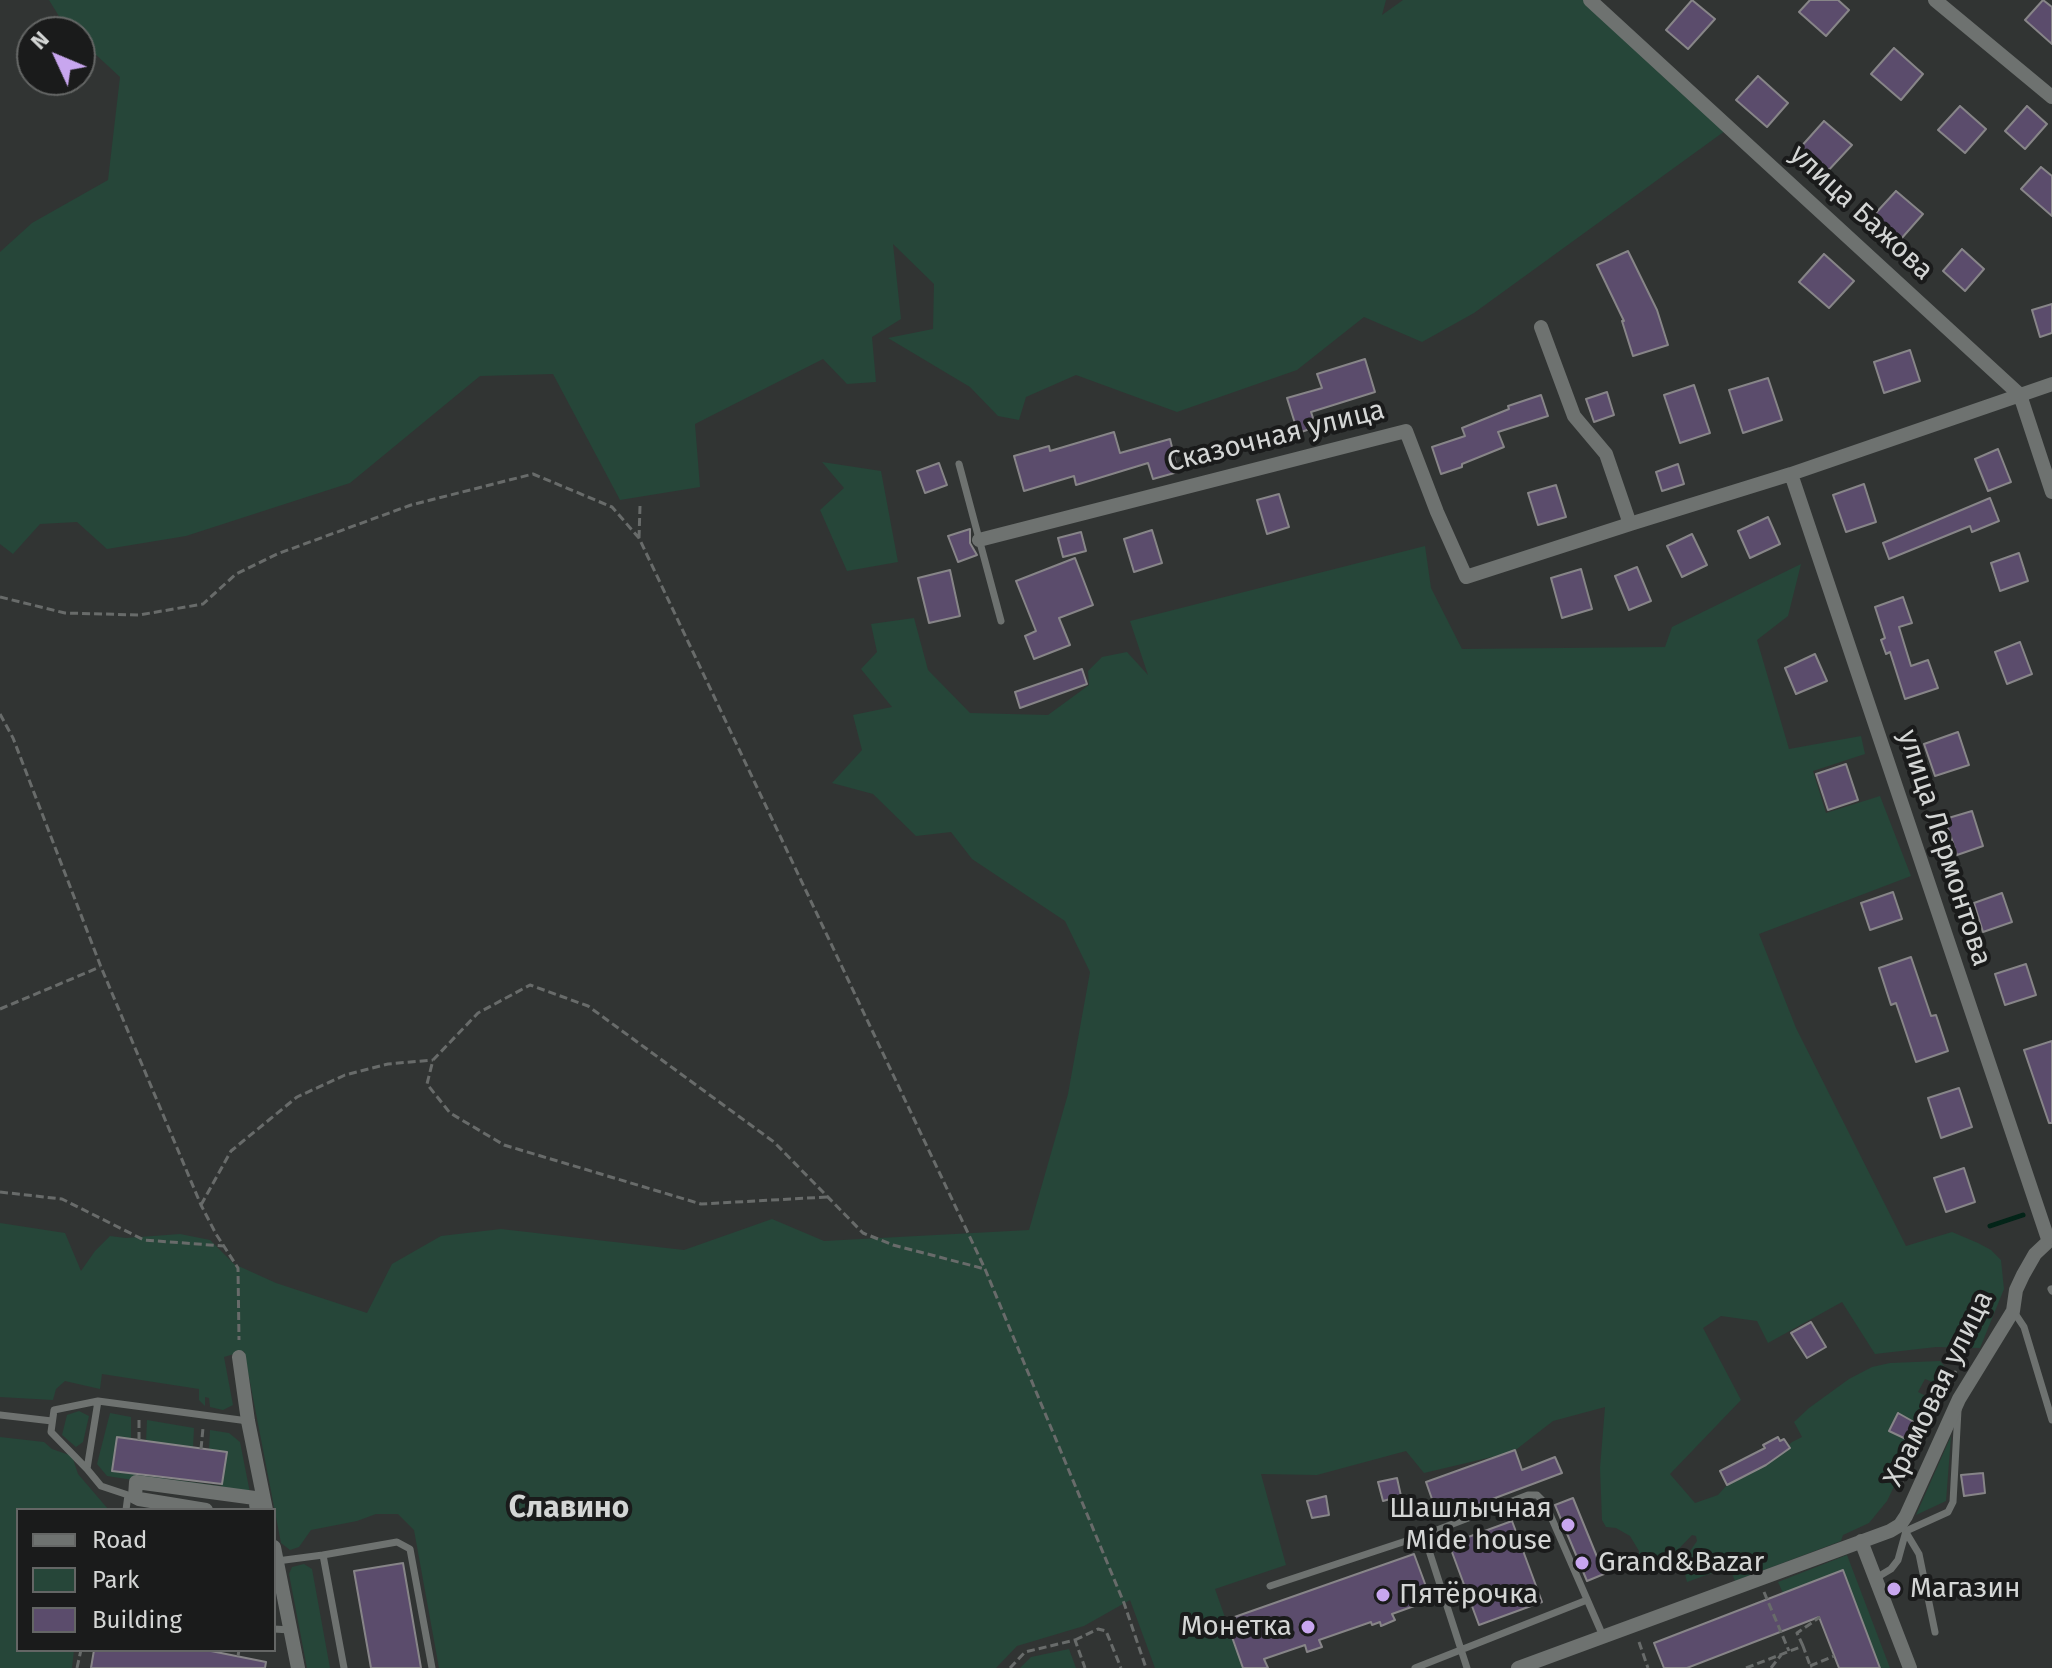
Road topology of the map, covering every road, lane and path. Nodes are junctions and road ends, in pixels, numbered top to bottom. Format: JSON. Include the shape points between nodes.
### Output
{"nodes":[{"id":1,"x":1590,"y":0,"type":"edge"},
{"id":2,"x":1935,"y":0,"type":"edge"},
{"id":3,"x":2052,"y":97,"type":"edge"},
{"id":4,"x":1541,"y":327,"type":"dead end"},
{"id":5,"x":2052,"y":384,"type":"edge"},
{"id":6,"x":2020,"y":395,"type":"junction"},
{"id":7,"x":959,"y":464,"type":"dead end"},
{"id":8,"x":1791,"y":474,"type":"junction"},
{"id":9,"x":2052,"y":492,"type":"edge"},
{"id":10,"x":640,"y":506,"type":"dead end"},
{"id":11,"x":1630,"y":524,"type":"junction"},
{"id":12,"x":639,"y":538,"type":"junction"},
{"id":13,"x":979,"y":540,"type":"junction"},
{"id":14,"x":0,"y":597,"type":"edge"},
{"id":15,"x":1001,"y":621,"type":"dead end"},
{"id":16,"x":0,"y":714,"type":"edge"},
{"id":17,"x":101,"y":967,"type":"junction"},
{"id":18,"x":0,"y":1009,"type":"edge"},
{"id":19,"x":433,"y":1060,"type":"junction"},
{"id":20,"x":0,"y":1192,"type":"edge"},
{"id":21,"x":827,"y":1197,"type":"junction"},
{"id":22,"x":201,"y":1205,"type":"junction"},
{"id":23,"x":2050,"y":1238,"type":"edge"},
{"id":24,"x":224,"y":1246,"type":"junction"},
{"id":25,"x":985,"y":1269,"type":"junction"},
{"id":26,"x":2013,"y":1311,"type":"junction"},
{"id":27,"x":239,"y":1357,"type":"joint"},
{"id":28,"x":2049,"y":1398,"type":"edge"},
{"id":29,"x":1959,"y":1399,"type":"junction"},
{"id":30,"x":98,"y":1401,"type":"junction"},
{"id":31,"x":0,"y":1415,"type":"edge"},
{"id":32,"x":139,"y":1418,"type":"dead end"},
{"id":33,"x":2052,"y":1420,"type":"edge"},
{"id":34,"x":52,"y":1421,"type":"junction"},
{"id":35,"x":248,"y":1421,"type":"junction"},
{"id":36,"x":216,"y":1430,"type":"dead end"},
{"id":37,"x":139,"y":1440,"type":"dead end"},
{"id":38,"x":201,"y":1449,"type":"dead end"},
{"id":39,"x":87,"y":1469,"type":"junction"},
{"id":40,"x":126,"y":1508,"type":"edge"},
{"id":41,"x":194,"y":1508,"type":"edge"},
{"id":42,"x":257,"y":1508,"type":"edge"},
{"id":43,"x":266,"y":1508,"type":"edge"},
{"id":44,"x":1903,"y":1528,"type":"junction"},
{"id":45,"x":1424,"y":1535,"type":"junction"},
{"id":46,"x":1861,"y":1541,"type":"junction"},
{"id":47,"x":276,"y":1554,"type":"edge"},
{"id":48,"x":323,"y":1555,"type":"junction"},
{"id":49,"x":1876,"y":1578,"type":"junction"},
{"id":50,"x":1270,"y":1586,"type":"dead end"},
{"id":51,"x":1762,"y":1586,"type":"dead end"},
{"id":52,"x":1587,"y":1600,"type":"junction"},
{"id":53,"x":1820,"y":1617,"type":"dead end"},
{"id":54,"x":276,"y":1629,"type":"edge"},
{"id":55,"x":290,"y":1630,"type":"junction"},
{"id":56,"x":1935,"y":1632,"type":"dead end"},
{"id":57,"x":1636,"y":1635,"type":"dead end"},
{"id":58,"x":1603,"y":1636,"type":"junction"},
{"id":59,"x":1075,"y":1640,"type":"junction"},
{"id":60,"x":1803,"y":1646,"type":"junction"},
{"id":61,"x":1460,"y":1651,"type":"junction"},
{"id":62,"x":1789,"y":1651,"type":"junction"},
{"id":63,"x":1781,"y":1654,"type":"junction"},
{"id":64,"x":1834,"y":1656,"type":"dead end"},
{"id":65,"x":1525,"y":1667,"type":"edge"},
{"id":66,"x":1810,"y":1667,"type":"edge"},
{"id":67,"x":298,"y":1668,"type":"edge"},
{"id":68,"x":344,"y":1668,"type":"edge"},
{"id":69,"x":432,"y":1668,"type":"edge"},
{"id":70,"x":1010,"y":1668,"type":"edge"},
{"id":71,"x":1085,"y":1668,"type":"edge"},
{"id":72,"x":1121,"y":1668,"type":"edge"},
{"id":73,"x":1146,"y":1668,"type":"edge"},
{"id":74,"x":1415,"y":1668,"type":"edge"},
{"id":75,"x":1467,"y":1668,"type":"edge"},
{"id":76,"x":1648,"y":1668,"type":"edge"},
{"id":77,"x":1746,"y":1668,"type":"edge"},
{"id":78,"x":1771,"y":1668,"type":"edge"},
{"id":79,"x":1910,"y":1668,"type":"edge"}],
"edges":[{"from":1,"to":6,"type":"street","name":"улица Бажова"},
{"from":2,"to":3,"type":"street"},
{"from":4,"to":11,"type":"street","via":[[1574,416],[1606,454]]},
{"from":5,"to":6,"type":"street","name":"Сказочная улица"},
{"from":6,"to":8,"type":"street","name":"Сказочная улица"},
{"from":6,"to":9,"type":"street","name":"улица Бажова"},
{"from":7,"to":13,"type":"lane"},
{"from":8,"to":11,"type":"street","name":"Сказочная улица"},
{"from":8,"to":23,"type":"street","name":"улица Лермонтова"},
{"from":10,"to":12,"type":"path"},
{"from":11,"to":13,"type":"street","name":"Сказочная улица","via":[[1466,577],[1406,431]]},
{"from":12,"to":14,"type":"path","via":[[612,507],[533,474],[411,505],[277,554],[236,574],[203,604],[139,615],[65,613]]},
{"from":12,"to":25,"type":"path"},
{"from":13,"to":15,"type":"lane"},
{"from":16,"to":17,"type":"path"},
{"from":17,"to":18,"type":"path"},
{"from":17,"to":22,"type":"path"},
{"from":19,"to":21,"type":"path","via":[[427,1084],[450,1113],[504,1145],[701,1204]]},
{"from":19,"to":21,"type":"path","via":[[478,1013],[530,985],[588,1006],[774,1142]]},
{"from":19,"to":22,"type":"path","via":[[345,1075],[297,1097],[231,1151]]},
{"from":20,"to":24,"type":"path","via":[[62,1199],[144,1240]]},
{"from":21,"to":25,"type":"path","via":[[863,1233]]},
{"from":22,"to":24,"type":"path"},
{"from":23,"to":26,"type":"street","name":"Храмовая улица","via":[[2023,1275]]},
{"from":24,"to":27,"type":"path","via":[[238,1268]]},
{"from":25,"to":73,"type":"path"},
{"from":26,"to":28,"type":"lane","via":[[2024,1327]]},
{"from":26,"to":29,"type":"street","name":"Храмовая улица"},
{"from":27,"to":35,"type":"street"},
{"from":28,"to":33,"type":"lane"},
{"from":29,"to":44,"type":"street","name":"Храмовая улица"},
{"from":29,"to":44,"type":"lane","via":[[1953,1502],[1948,1512]]},
{"from":30,"to":34,"type":"lane","via":[[54,1410]]},
{"from":30,"to":35,"type":"lane"},
{"from":30,"to":39,"type":"lane"},
{"from":31,"to":34,"type":"lane"},
{"from":32,"to":37,"type":"path"},
{"from":34,"to":39,"type":"lane","via":[[51,1432]]},
{"from":35,"to":43,"type":"street"},
{"from":36,"to":38,"type":"path","via":[[203,1428]]},
{"from":39,"to":40,"type":"lane","via":[[101,1486],[128,1495]]},
{"from":41,"to":42,"type":"street","via":[[139,1499],[136,1482],[255,1498]]},
{"from":44,"to":46,"type":"street"},
{"from":44,"to":49,"type":"lane","via":[[1898,1560]]},
{"from":44,"to":56,"type":"lane","via":[[1919,1554]]},
{"from":45,"to":50,"type":"lane"},
{"from":45,"to":52,"type":"lane","via":[[1537,1495]]},
{"from":45,"to":61,"type":"lane"},
{"from":46,"to":49,"type":"street"},
{"from":46,"to":58,"type":"street"},
{"from":47,"to":48,"type":"lane"},
{"from":47,"to":55,"type":"street"},
{"from":48,"to":68,"type":"lane"},
{"from":48,"to":69,"type":"lane","via":[[397,1542],[410,1549]]},
{"from":49,"to":79,"type":"street"},
{"from":51,"to":62,"type":"path"},
{"from":52,"to":58,"type":"lane"},
{"from":52,"to":61,"type":"lane"},
{"from":53,"to":60,"type":"path","via":[[1797,1633]]},
{"from":54,"to":55,"type":"lane"},
{"from":55,"to":67,"type":"street"},
{"from":57,"to":76,"type":"path"},
{"from":58,"to":65,"type":"street"},
{"from":59,"to":70,"type":"path","via":[[1025,1652]]},
{"from":59,"to":71,"type":"path"},
{"from":59,"to":72,"type":"path","via":[[1098,1629],[1106,1631]]},
{"from":60,"to":62,"type":"path"},
{"from":60,"to":66,"type":"path"},
{"from":61,"to":74,"type":"lane"},
{"from":61,"to":75,"type":"lane"},
{"from":62,"to":63,"type":"path"},
{"from":63,"to":77,"type":"path"},
{"from":63,"to":78,"type":"path"},
{"from":64,"to":66,"type":"path"}]}
